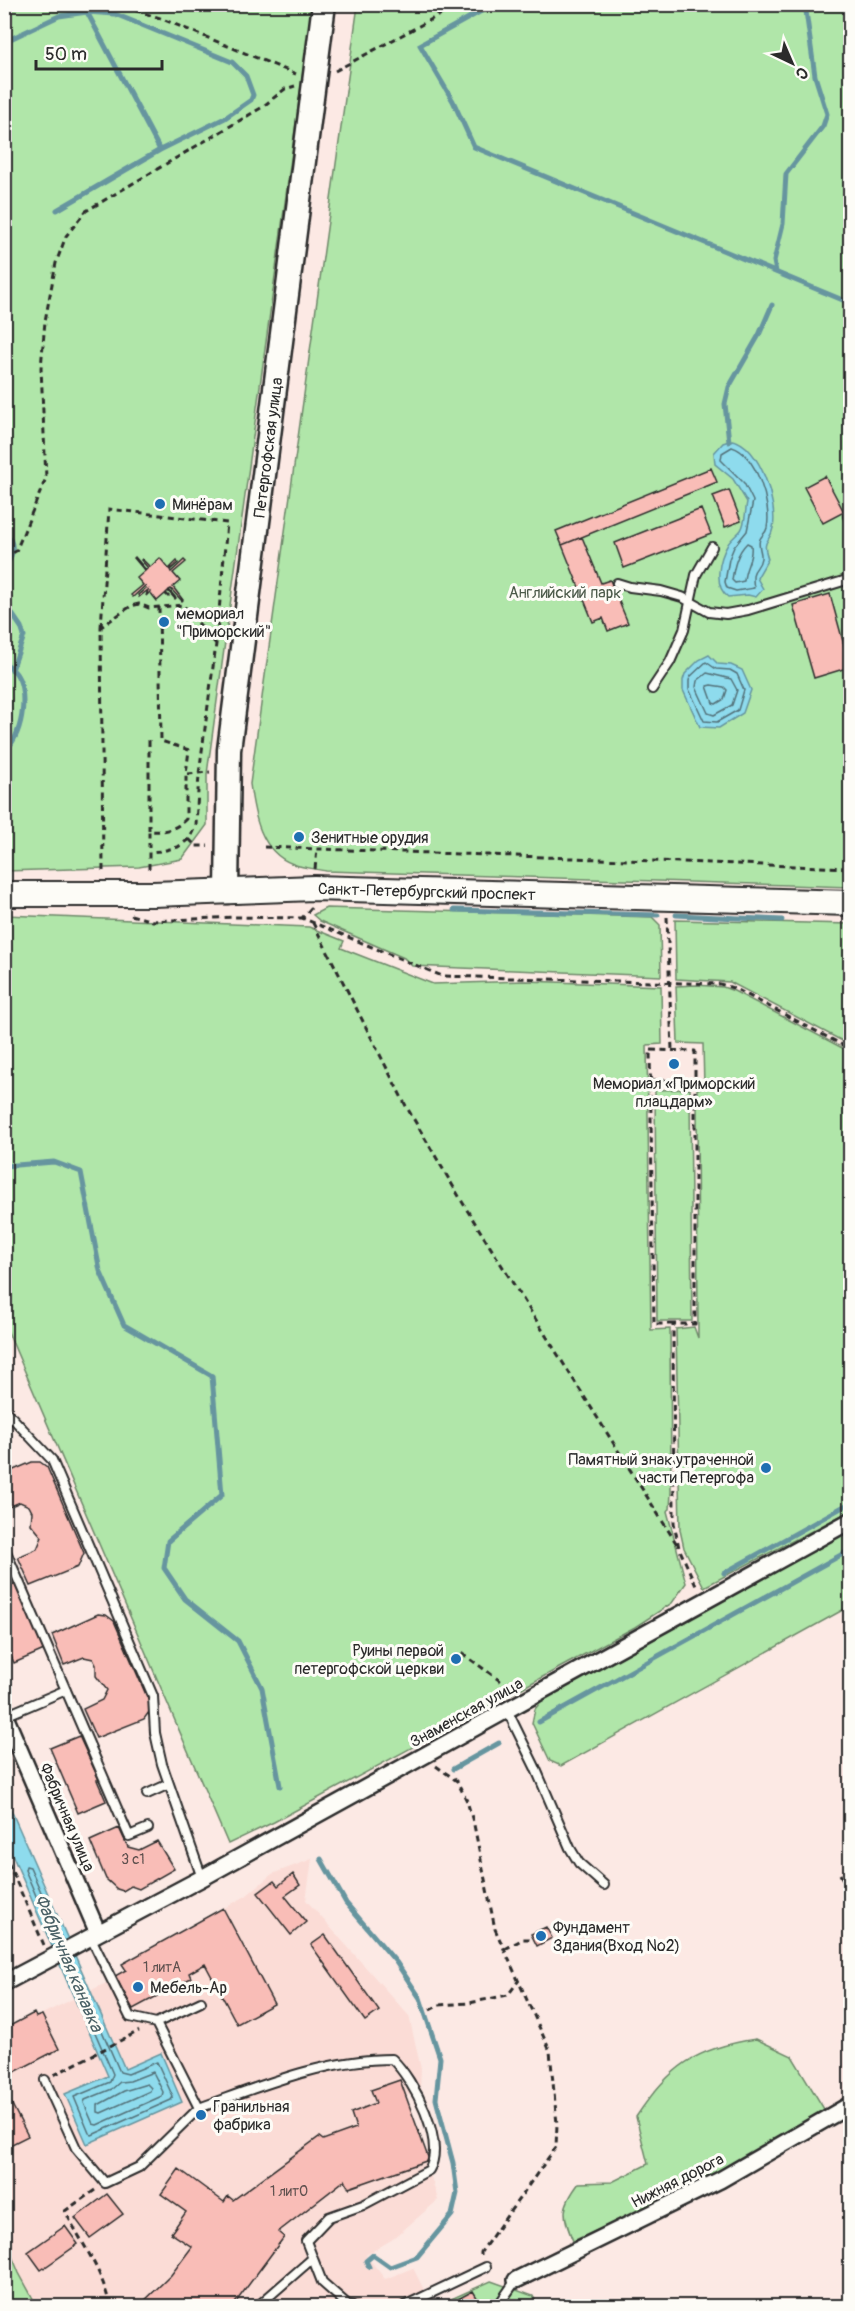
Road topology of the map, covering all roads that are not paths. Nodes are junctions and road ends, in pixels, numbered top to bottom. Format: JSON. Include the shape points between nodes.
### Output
{"nodes":[{"id":1,"x":324,"y":4,"type":"edge"},
{"id":2,"x":712,"y":547,"type":"dead end"},
{"id":3,"x":850,"y":579,"type":"edge"},
{"id":4,"x":618,"y":583,"type":"dead end"},
{"id":5,"x":689,"y":602,"type":"junction"},
{"id":6,"x":652,"y":689,"type":"dead end"},
{"id":7,"x":227,"y":892,"type":"junction"},
{"id":8,"x":4,"y":894,"type":"edge"},
{"id":9,"x":850,"y":903,"type":"edge"},
{"id":10,"x":4,"y":1408,"type":"edge"},
{"id":11,"x":850,"y":1521,"type":"edge"},
{"id":12,"x":4,"y":1547,"type":"edge"},
{"id":13,"x":66,"y":1690,"type":"junction"},
{"id":14,"x":507,"y":1710,"type":"junction"},
{"id":15,"x":5,"y":1715,"type":"edge"},
{"id":16,"x":169,"y":1784,"type":"junction"},
{"id":17,"x":147,"y":1794,"type":"dead end"},
{"id":18,"x":148,"y":1828,"type":"dead end"},
{"id":19,"x":202,"y":1878,"type":"junction"},
{"id":20,"x":604,"y":1885,"type":"dead end"},
{"id":21,"x":90,"y":1938,"type":"junction"},
{"id":22,"x":4,"y":1983,"type":"edge"},
{"id":23,"x":201,"y":2002,"type":"dead end"},
{"id":24,"x":156,"y":2023,"type":"junction"},
{"id":25,"x":45,"y":2080,"type":"road end"},
{"id":26,"x":850,"y":2105,"type":"edge"},
{"id":27,"x":199,"y":2108,"type":"junction"},
{"id":28,"x":313,"y":2258,"type":"junction"},
{"id":29,"x":486,"y":2267,"type":"road end"},
{"id":30,"x":516,"y":2280,"type":"joint"},
{"id":31,"x":258,"y":2307,"type":"edge"},
{"id":32,"x":353,"y":2307,"type":"edge"},
{"id":33,"x":404,"y":2307,"type":"edge"},
{"id":34,"x":498,"y":2307,"type":"edge"}],
"edges":[{"from":1,"to":7,"type":"main road","name":"Петергофская улица","via":[[229,750]]},
{"from":2,"to":5,"type":"lane","via":[[696,575]]},
{"from":3,"to":5,"type":"lane","via":[[726,614],[709,612]]},
{"from":4,"to":5,"type":"lane","via":[[661,591]]},
{"from":5,"to":6,"type":"lane","via":[[684,630]]},
{"from":7,"to":8,"type":"main road","name":"Санкт-Петербургский проспект"},
{"from":7,"to":9,"type":"main road","name":"Санкт-Петербургский проспект","via":[[314,888]]},
{"from":10,"to":16,"type":"lane","via":[[52,1460],[153,1696],[155,1732]]},
{"from":11,"to":14,"type":"street","name":"Знаменская улица"},
{"from":12,"to":13,"type":"lane"},
{"from":13,"to":15,"type":"lane"},
{"from":13,"to":18,"type":"lane","via":[[129,1836]]},
{"from":14,"to":19,"type":"street","name":"Знаменская улица"},
{"from":14,"to":20,"type":"lane","via":[[570,1848],[579,1863]]},
{"from":15,"to":21,"type":"street","name":"Фабричная улица"},
{"from":16,"to":17,"type":"lane"},
{"from":16,"to":19,"type":"lane"},
{"from":19,"to":21,"type":"street","name":"Знаменская улица"},
{"from":21,"to":22,"type":"street","name":"Знаменская улица"},
{"from":21,"to":24,"type":"lane","via":[[130,2017]]},
{"from":23,"to":24,"type":"lane"},
{"from":24,"to":27,"type":"lane"},
{"from":25,"to":27,"type":"lane","via":[[76,2148],[105,2183],[139,2167]]},
{"from":26,"to":30,"type":"street","name":"Нижняя дорога","via":[[720,2180]]},
{"from":27,"to":28,"type":"lane","via":[[298,2073],[375,2059],[392,2059],[403,2069],[423,2102],[434,2161],[429,2170],[363,2205],[328,2217],[306,2241]]},
{"from":28,"to":31,"type":"lane"},
{"from":28,"to":32,"type":"lane","via":[[322,2282]]},
{"from":29,"to":33,"type":"lane"},
{"from":30,"to":34,"type":"lane"}]}
